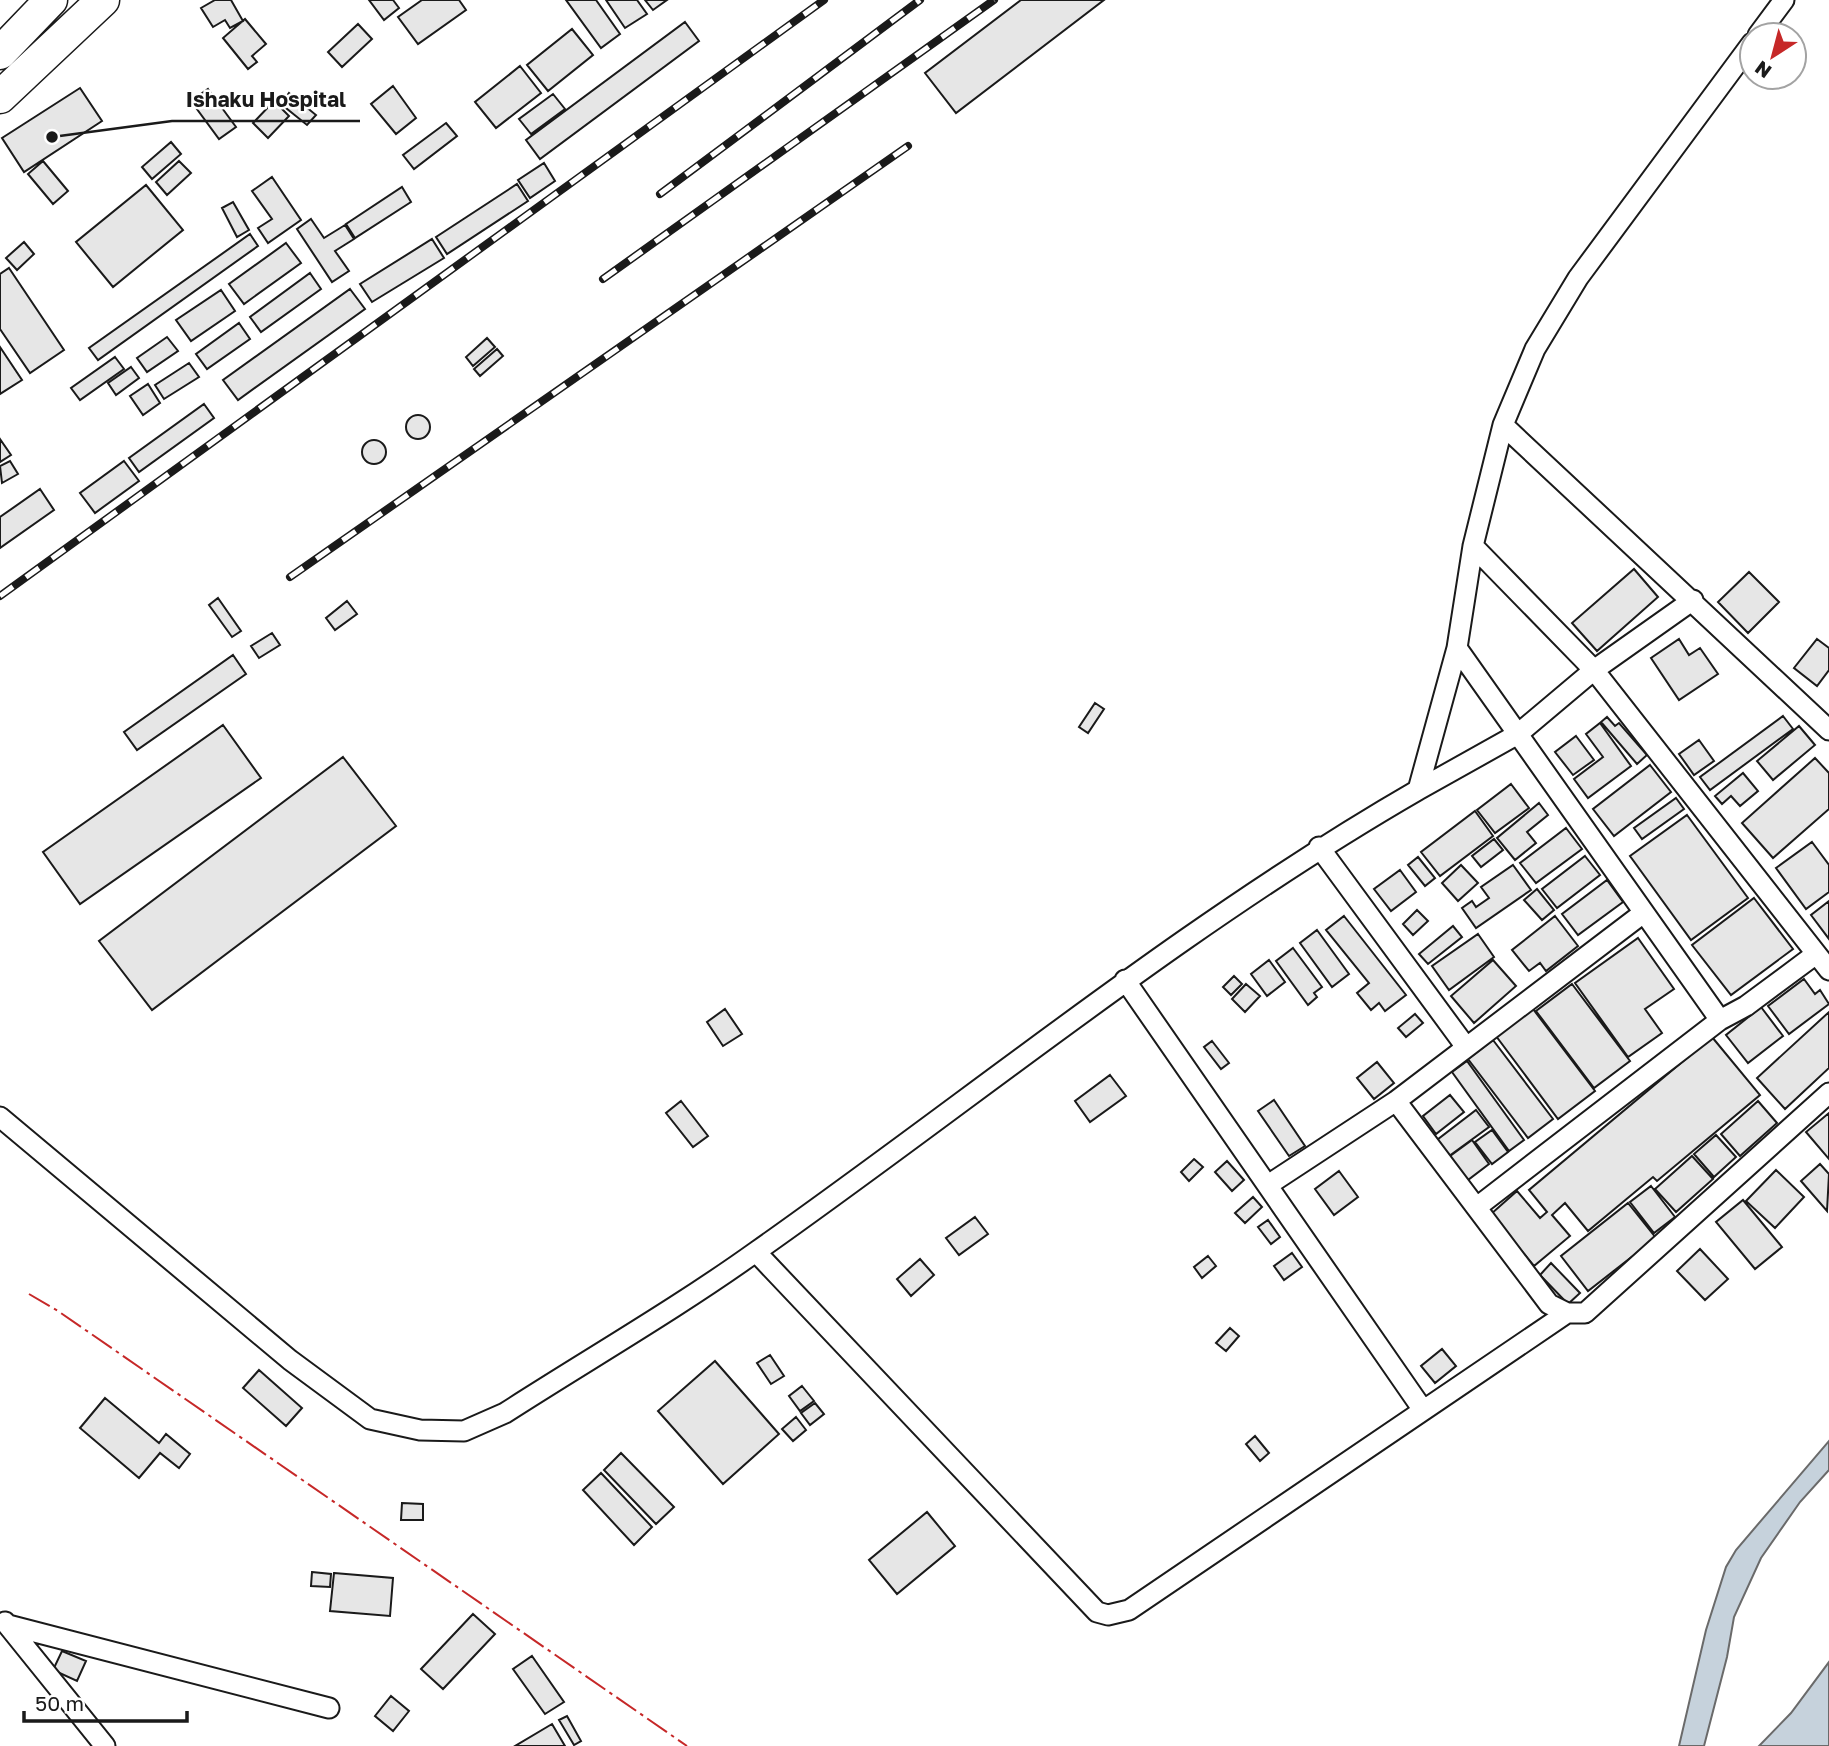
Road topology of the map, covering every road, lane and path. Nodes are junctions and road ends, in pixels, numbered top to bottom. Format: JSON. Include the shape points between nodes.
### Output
{"nodes":[{"id":1,"x":51,"y":0,"type":"edge"},
{"id":2,"x":103,"y":0,"type":"edge"},
{"id":3,"x":1784,"y":0,"type":"edge"},
{"id":4,"x":1768,"y":21,"type":"edge"},
{"id":5,"x":0,"y":53,"type":"edge"},
{"id":6,"x":1738,"y":62,"type":"edge"},
{"id":7,"x":0,"y":97,"type":"edge"},
{"id":8,"x":1503,"y":425,"type":"junction"},
{"id":9,"x":1473,"y":546,"type":"junction"},
{"id":10,"x":1693,"y":600,"type":"junction"},
{"id":11,"x":1457,"y":648,"type":"junction"},
{"id":12,"x":1594,"y":670,"type":"junction"},
{"id":13,"x":1829,"y":730,"type":"edge"},
{"id":14,"x":1518,"y":734,"type":"junction"},
{"id":15,"x":1418,"y":790,"type":"junction"},
{"id":16,"x":1319,"y":847,"type":"junction"},
{"id":17,"x":1643,"y":914,"type":"junction"},
{"id":18,"x":1816,"y":954,"type":"junction"},
{"id":19,"x":1829,"y":970,"type":"edge"},
{"id":20,"x":1125,"y":980,"type":"junction"},
{"id":21,"x":1720,"y":1020,"type":"junction"},
{"id":22,"x":1466,"y":1048,"type":"junction"},
{"id":23,"x":1829,"y":1093,"type":"edge"},
{"id":24,"x":1396,"y":1101,"type":"junction"},
{"id":25,"x":0,"y":1117,"type":"edge"},
{"id":26,"x":1268,"y":1185,"type":"junction"},
{"id":27,"x":1476,"y":1207,"type":"junction"},
{"id":28,"x":756,"y":1252,"type":"junction"},
{"id":29,"x":1567,"y":1313,"type":"junction"},
{"id":30,"x":1423,"y":1410,"type":"junction"},
{"id":31,"x":4,"y":1621,"type":"edge"},
{"id":32,"x":329,"y":1708,"type":"dead end"},
{"id":33,"x":105,"y":1746,"type":"edge"}],
"edges":[{"from":1,"to":5,"type":"main road"},
{"from":2,"to":7,"type":"main road"},
{"from":3,"to":4,"type":"street"},
{"from":6,"to":8,"type":"street","via":[[1578,278],[1535,349]]},
{"from":8,"to":9,"type":"street"},
{"from":8,"to":10,"type":"street"},
{"from":9,"to":11,"type":"street"},
{"from":9,"to":12,"type":"street"},
{"from":10,"to":12,"type":"street"},
{"from":10,"to":13,"type":"street"},
{"from":11,"to":14,"type":"street"},
{"from":11,"to":15,"type":"street"},
{"from":12,"to":14,"type":"street"},
{"from":12,"to":18,"type":"street"},
{"from":14,"to":15,"type":"street"},
{"from":14,"to":17,"type":"street"},
{"from":15,"to":16,"type":"street"},
{"from":16,"to":20,"type":"street"},
{"from":16,"to":22,"type":"street"},
{"from":17,"to":21,"type":"street"},
{"from":17,"to":22,"type":"street"},
{"from":18,"to":19,"type":"street"},
{"from":18,"to":21,"type":"street"},
{"from":20,"to":26,"type":"street"},
{"from":20,"to":28,"type":"street"},
{"from":21,"to":27,"type":"street"},
{"from":22,"to":24,"type":"street"},
{"from":23,"to":29,"type":"street","via":[[1585,1313]]},
{"from":24,"to":26,"type":"street"},
{"from":24,"to":27,"type":"street"},
{"from":25,"to":28,"type":"street","via":[[290,1360],[370,1419],[420,1430],[464,1431],[505,1413]]},
{"from":26,"to":30,"type":"street"},
{"from":27,"to":29,"type":"street","via":[[1549,1304]]},
{"from":28,"to":30,"type":"street","via":[[1097,1612],[1108,1615],[1129,1610]]},
{"from":29,"to":30,"type":"street"},
{"from":31,"to":32,"type":"street"},
{"from":31,"to":33,"type":"street"}]}
